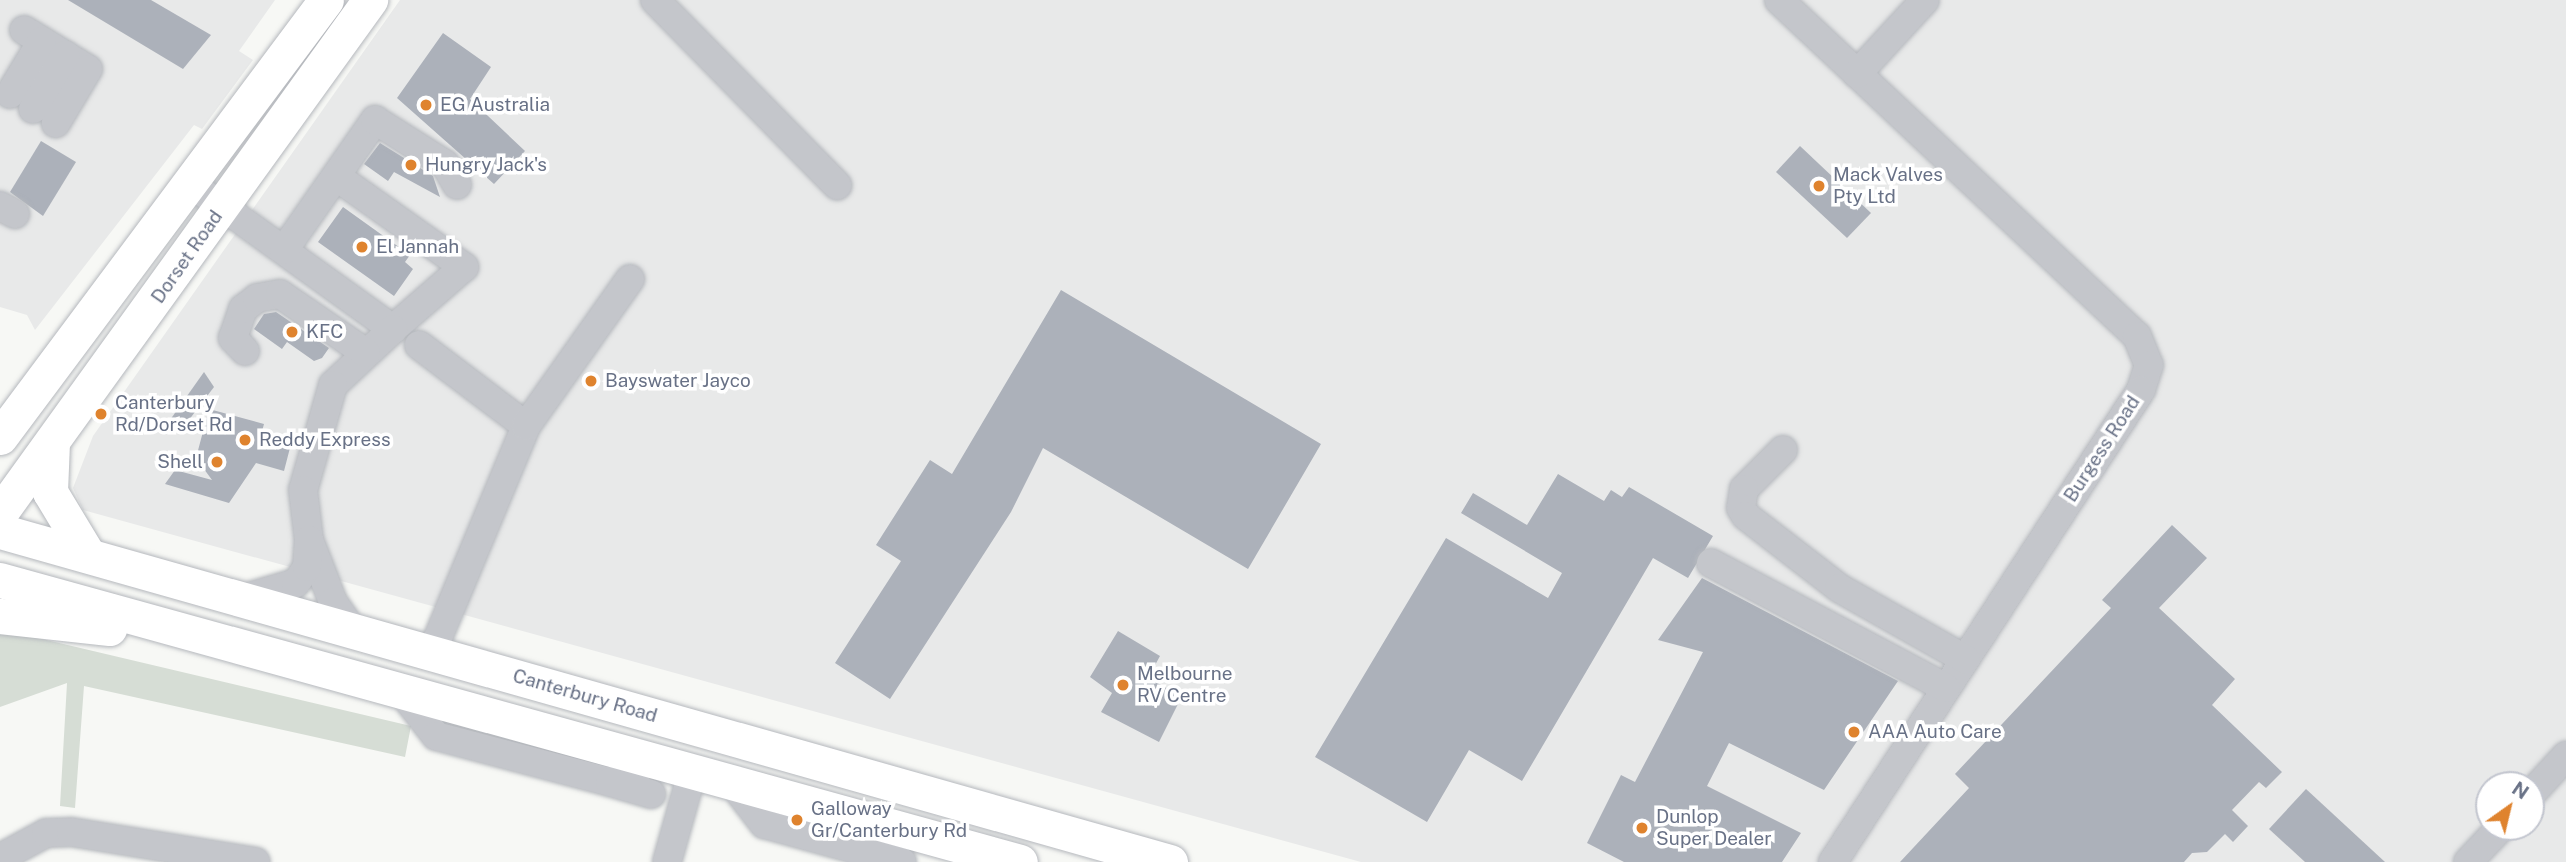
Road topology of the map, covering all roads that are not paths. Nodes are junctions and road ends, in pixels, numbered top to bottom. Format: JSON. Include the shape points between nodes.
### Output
{"nodes":[{"id":1,"x":326,"y":0,"type":"edge"},
{"id":2,"x":370,"y":0,"type":"edge"},
{"id":3,"x":655,"y":0,"type":"edge"},
{"id":4,"x":1779,"y":0,"type":"edge"},
{"id":5,"x":1925,"y":0,"type":"edge"},
{"id":6,"x":1857,"y":74,"type":"junction"},
{"id":7,"x":33,"y":108,"type":"joint"},
{"id":8,"x":337,"y":177,"type":"junction"},
{"id":9,"x":191,"y":184,"type":"junction"},
{"id":10,"x":837,"y":185,"type":"dead end"},
{"id":11,"x":457,"y":186,"type":"dead end"},
{"id":12,"x":222,"y":206,"type":"junction"},
{"id":13,"x":285,"y":250,"type":"junction"},
{"id":14,"x":630,"y":279,"type":"dead end"},
{"id":15,"x":393,"y":329,"type":"junction"},
{"id":16,"x":419,"y":345,"type":"dead end"},
{"id":17,"x":244,"y":351,"type":"dead end"},
{"id":18,"x":366,"y":353,"type":"junction"},
{"id":19,"x":526,"y":426,"type":"junction"},
{"id":20,"x":0,"y":437,"type":"edge"},
{"id":21,"x":52,"y":442,"type":"junction"},
{"id":22,"x":1783,"y":450,"type":"dead end"},
{"id":23,"x":0,"y":513,"type":"edge"},
{"id":24,"x":0,"y":531,"type":"edge"},
{"id":25,"x":309,"y":540,"type":"junction"},
{"id":26,"x":88,"y":555,"type":"junction"},
{"id":27,"x":1711,"y":563,"type":"dead end"},
{"id":28,"x":0,"y":580,"type":"edge"},
{"id":29,"x":245,"y":597,"type":"junction"},
{"id":30,"x":0,"y":616,"type":"edge"},
{"id":31,"x":351,"y":628,"type":"junction"},
{"id":32,"x":220,"y":641,"type":"junction"},
{"id":33,"x":432,"y":652,"type":"junction"},
{"id":34,"x":1965,"y":659,"type":"junction"},
{"id":35,"x":1946,"y":688,"type":"junction"},
{"id":36,"x":404,"y":695,"type":"junction"},
{"id":37,"x":704,"y":730,"type":"junction"},
{"id":38,"x":2566,"y":756,"type":"edge"},
{"id":39,"x":692,"y":773,"type":"junction"},
{"id":40,"x":651,"y":778,"type":"junction"},
{"id":41,"x":2545,"y":779,"type":"edge"},
{"id":42,"x":733,"y":784,"type":"junction"},
{"id":43,"x":2488,"y":841,"type":"edge"},
{"id":44,"x":0,"y":858,"type":"edge"},
{"id":45,"x":256,"y":862,"type":"edge"},
{"id":46,"x":667,"y":862,"type":"edge"},
{"id":47,"x":902,"y":862,"type":"edge"},
{"id":48,"x":1020,"y":862,"type":"edge"},
{"id":49,"x":1170,"y":862,"type":"edge"},
{"id":50,"x":1832,"y":862,"type":"edge"},
{"id":51,"x":2468,"y":862,"type":"edge"}],
"edges":[{"from":1,"to":9,"type":"main road","name":"Dorset Road"},
{"from":2,"to":12,"type":"main road","name":"Dorset Road"},
{"from":3,"to":10,"type":"street"},
{"from":4,"to":6,"type":"street","name":"Burgess Road"},
{"from":5,"to":6,"type":"street"},
{"from":6,"to":34,"type":"street","name":"Burgess Road","via":[[2137,336],[2149,365],[2141,390]]},
{"from":7,"to":7,"type":"street","via":[[52,47],[88,69]]},
{"from":8,"to":11,"type":"street","via":[[339,165],[375,120],[445,164]]},
{"from":8,"to":13,"type":"street"},
{"from":8,"to":15,"type":"street","via":[[464,267]]},
{"from":9,"to":12,"type":"street"},
{"from":9,"to":20,"type":"main road","name":"Dorset Road"},
{"from":12,"to":13,"type":"street"},
{"from":12,"to":21,"type":"main road","name":"Dorset Road"},
{"from":13,"to":15,"type":"street"},
{"from":14,"to":19,"type":"street"},
{"from":15,"to":18,"type":"street"},
{"from":16,"to":19,"type":"street"},
{"from":17,"to":18,"type":"street","via":[[233,338],[237,318],[250,302],[275,294]]},
{"from":18,"to":25,"type":"street","via":[[342,374],[328,399],[303,490]]},
{"from":19,"to":33,"type":"street"},
{"from":21,"to":23,"type":"main road","name":"Dorset Road"},
{"from":21,"to":26,"type":"main road","via":[[50,492]]},
{"from":22,"to":34,"type":"street","via":[[1744,489],[1741,508],[1746,516],[1839,588]]},
{"from":24,"to":26,"type":"main road","name":"Canterbury Road"},
{"from":25,"to":29,"type":"street","via":[[307,567],[296,583]]},
{"from":25,"to":31,"type":"street","via":[[333,602]]},
{"from":26,"to":29,"type":"main road","name":"Canterbury Road"},
{"from":27,"to":35,"type":"street"},
{"from":28,"to":32,"type":"main road"},
{"from":29,"to":31,"type":"main road","name":"Canterbury Road"},
{"from":30,"to":32,"type":"main road"},
{"from":31,"to":33,"type":"main road","name":"Canterbury Road"},
{"from":32,"to":36,"type":"main road"},
{"from":33,"to":37,"type":"main road","name":"Canterbury Road"},
{"from":34,"to":35,"type":"street","name":"Burgess Road"},
{"from":35,"to":50,"type":"street","name":"Burgess Road"},
{"from":36,"to":40,"type":"main road"},
{"from":36,"to":40,"type":"street","via":[[436,736],[610,782]]},
{"from":37,"to":39,"type":"main road"},
{"from":37,"to":49,"type":"main road","name":"Canterbury Road"},
{"from":38,"to":41,"type":"street"},
{"from":39,"to":40,"type":"main road"},
{"from":39,"to":42,"type":"main road"},
{"from":39,"to":46,"type":"street"},
{"from":42,"to":47,"type":"street","via":[[764,824]]},
{"from":42,"to":48,"type":"main road"},
{"from":43,"to":51,"type":"street"},
{"from":44,"to":45,"type":"street","via":[[46,833],[71,832]]}]}
